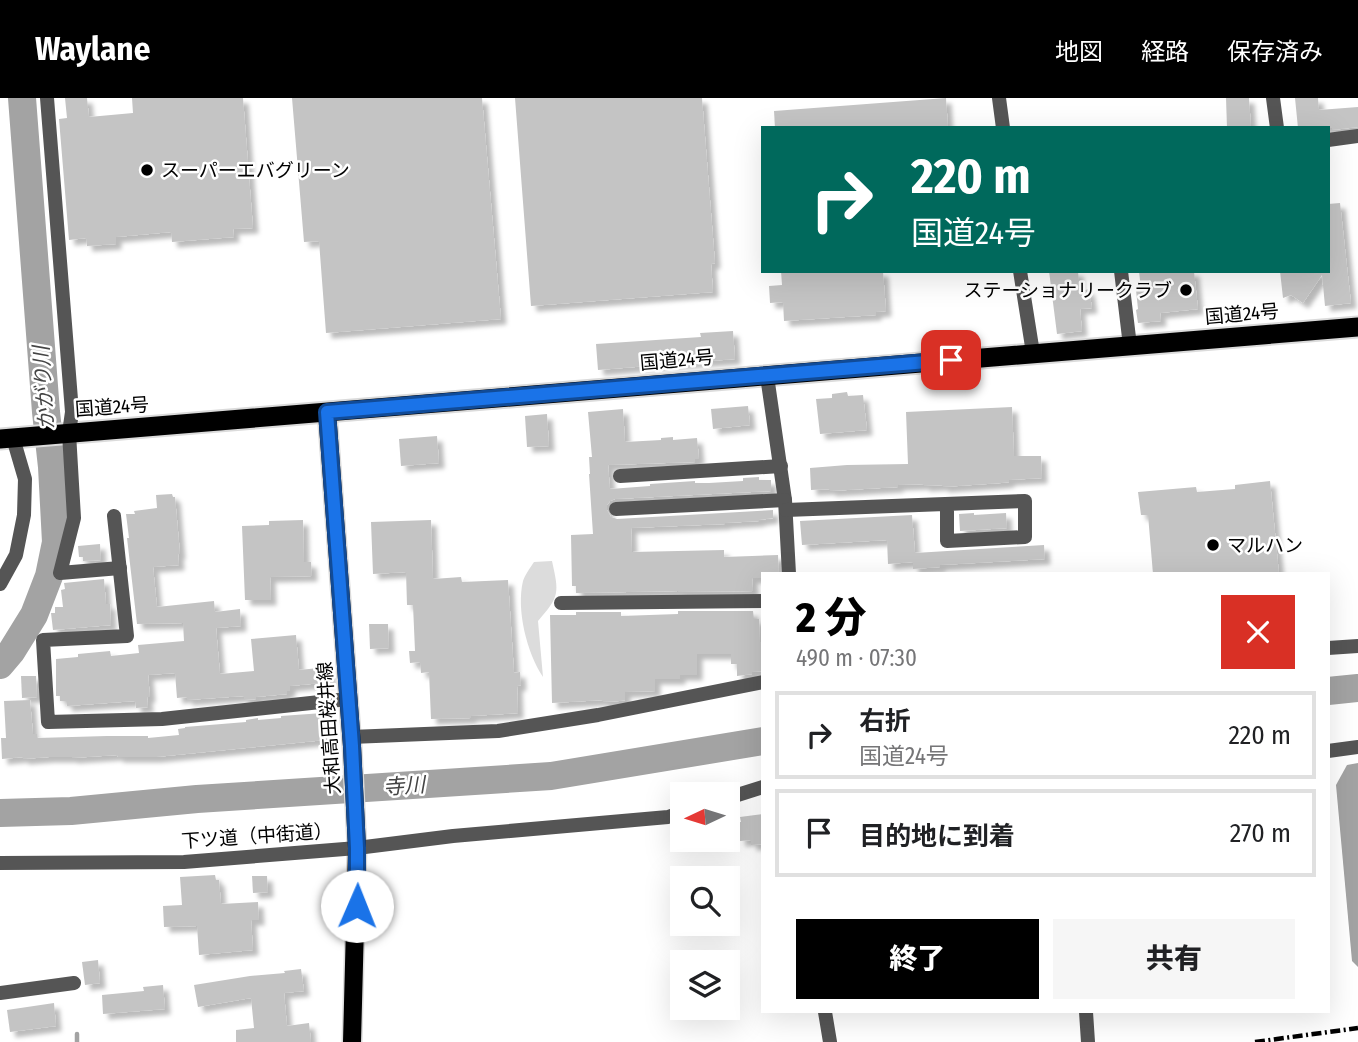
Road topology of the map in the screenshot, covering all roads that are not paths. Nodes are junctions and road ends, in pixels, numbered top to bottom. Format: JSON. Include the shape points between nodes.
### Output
{"nodes":[{"id":1,"x":47,"y":98,"type":"edge"},
{"id":2,"x":999,"y":98,"type":"edge"},
{"id":3,"x":1273,"y":98,"type":"edge"},
{"id":4,"x":1003,"y":126,"type":"edge"},
{"id":5,"x":1277,"y":126,"type":"edge"},
{"id":6,"x":1358,"y":136,"type":"edge"},
{"id":7,"x":1330,"y":140,"type":"edge"},
{"id":8,"x":1020,"y":273,"type":"edge"},
{"id":9,"x":1121,"y":273,"type":"edge"},
{"id":10,"x":1358,"y":327,"type":"edge"},
{"id":11,"x":1130,"y":346,"type":"junction"},
{"id":12,"x":1033,"y":353,"type":"junction"},
{"id":13,"x":767,"y":376,"type":"junction"},
{"id":14,"x":327,"y":412,"type":"junction"},
{"id":15,"x":66,"y":433,"type":"junction"},
{"id":16,"x":12,"y":438,"type":"edge"},
{"id":17,"x":780,"y":466,"type":"junction"},
{"id":18,"x":620,"y":476,"type":"dead end"},
{"id":19,"x":947,"y":504,"type":"junction"},
{"id":20,"x":786,"y":505,"type":"junction"},
{"id":21,"x":616,"y":509,"type":"dead end"},
{"id":22,"x":114,"y":516,"type":"dead end"},
{"id":23,"x":120,"y":568,"type":"junction"},
{"id":24,"x":789,"y":572,"type":"edge"},
{"id":25,"x":0,"y":584,"type":"edge"},
{"id":26,"x":761,"y":601,"type":"edge"},
{"id":27,"x":561,"y":603,"type":"dead end"},
{"id":28,"x":1358,"y":646,"type":"edge"},
{"id":29,"x":1330,"y":648,"type":"edge"},
{"id":30,"x":761,"y":682,"type":"edge"},
{"id":31,"x":348,"y":699,"type":"junction"},
{"id":32,"x":351,"y":742,"type":"junction"},
{"id":33,"x":1358,"y":747,"type":"edge"},
{"id":34,"x":1330,"y":751,"type":"edge"},
{"id":35,"x":761,"y":788,"type":"edge"},
{"id":36,"x":740,"y":794,"type":"edge"},
{"id":37,"x":670,"y":816,"type":"edge"},
{"id":38,"x":357,"y":842,"type":"junction"},
{"id":39,"x":0,"y":863,"type":"edge"},
{"id":40,"x":74,"y":983,"type":"dead end"},
{"id":41,"x":0,"y":993,"type":"edge"},
{"id":42,"x":825,"y":1013,"type":"edge"},
{"id":43,"x":1086,"y":1013,"type":"edge"},
{"id":44,"x":352,"y":1042,"type":"edge"},
{"id":45,"x":830,"y":1042,"type":"edge"},
{"id":46,"x":1088,"y":1042,"type":"edge"}],
"edges":[{"from":1,"to":15,"type":"street","via":[[72,412]]},
{"from":2,"to":4,"type":"street"},
{"from":3,"to":5,"type":"street"},
{"from":6,"to":7,"type":"street"},
{"from":8,"to":12,"type":"street"},
{"from":9,"to":11,"type":"street"},
{"from":10,"to":11,"type":"highway","name":"国道24号"},
{"from":11,"to":12,"type":"highway","name":"国道24号"},
{"from":12,"to":13,"type":"highway","name":"国道24号"},
{"from":13,"to":14,"type":"highway","name":"国道24号"},
{"from":13,"to":17,"type":"street"},
{"from":14,"to":15,"type":"highway","name":"国道24号"},
{"from":14,"to":31,"type":"main road","name":"大和高田桜井線"},
{"from":15,"to":16,"type":"highway","name":"国道24号"},
{"from":15,"to":23,"type":"street","via":[[74,518],[60,573]]},
{"from":16,"to":25,"type":"street","via":[[25,479],[24,515],[16,555]]},
{"from":17,"to":18,"type":"street"},
{"from":17,"to":20,"type":"street"},
{"from":19,"to":19,"type":"street","via":[[1025,501],[1025,537],[947,541]]},
{"from":19,"to":20,"type":"street"},
{"from":20,"to":21,"type":"street"},
{"from":20,"to":24,"type":"street"},
{"from":22,"to":23,"type":"street"},
{"from":23,"to":31,"type":"street","via":[[127,636],[43,640],[48,722],[162,719]]},
{"from":26,"to":27,"type":"street"},
{"from":28,"to":29,"type":"street"},
{"from":30,"to":32,"type":"street","via":[[498,731]]},
{"from":31,"to":32,"type":"main road","name":"大和高田桜井線"},
{"from":32,"to":38,"type":"main road","name":"大和高田桜井線"},
{"from":33,"to":34,"type":"street"},
{"from":35,"to":36,"type":"street"},
{"from":37,"to":38,"type":"street","name":"下ツ道（中街道）"},
{"from":38,"to":39,"type":"street","name":"下ツ道（中街道）","via":[[184,862]]},
{"from":38,"to":44,"type":"main road","name":"大和高田桜井線"},
{"from":40,"to":41,"type":"street"},
{"from":42,"to":45,"type":"street"},
{"from":43,"to":46,"type":"street"}]}
